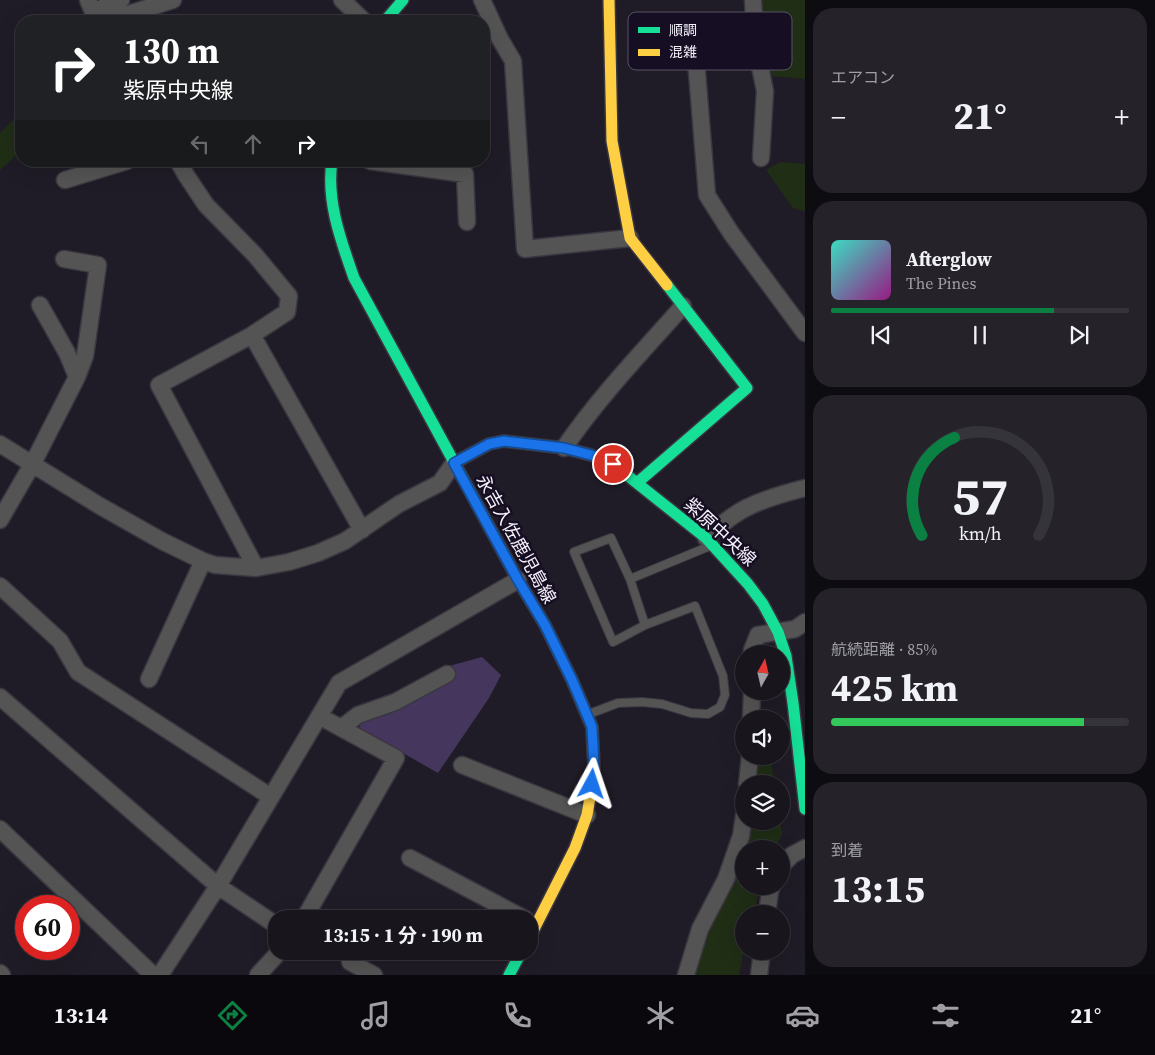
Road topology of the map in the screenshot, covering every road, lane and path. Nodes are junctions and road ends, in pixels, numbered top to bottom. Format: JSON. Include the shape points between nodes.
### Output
{"nodes":[{"id":1,"x":121,"y":0,"type":"edge"},
{"id":2,"x":172,"y":0,"type":"edge"},
{"id":3,"x":342,"y":0,"type":"edge"},
{"id":4,"x":403,"y":0,"type":"edge"},
{"id":5,"x":482,"y":0,"type":"edge"},
{"id":6,"x":609,"y":0,"type":"edge"},
{"id":7,"x":97,"y":14,"type":"edge"},
{"id":8,"x":358,"y":15,"type":"edge"},
{"id":9,"x":391,"y":15,"type":"edge"},
{"id":10,"x":489,"y":15,"type":"edge"},
{"id":11,"x":490,"y":17,"type":"edge"},
{"id":12,"x":697,"y":70,"type":"edge"},
{"id":13,"x":761,"y":70,"type":"edge"},
{"id":14,"x":761,"y":158,"type":"dead end"},
{"id":15,"x":107,"y":167,"type":"edge"},
{"id":16,"x":181,"y":167,"type":"edge"},
{"id":17,"x":331,"y":167,"type":"edge"},
{"id":18,"x":414,"y":167,"type":"edge"},
{"id":19,"x":65,"y":180,"type":"dead end"},
{"id":20,"x":467,"y":222,"type":"dead end"},
{"id":21,"x":630,"y":238,"type":"junction"},
{"id":22,"x":64,"y":259,"type":"dead end"},
{"id":23,"x":40,"y":305,"type":"dead end"},
{"id":24,"x":683,"y":306,"type":"junction"},
{"id":25,"x":805,"y":333,"type":"edge"},
{"id":26,"x":252,"y":335,"type":"junction"},
{"id":27,"x":77,"y":378,"type":"junction"},
{"id":28,"x":0,"y":444,"type":"edge"},
{"id":29,"x":564,"y":448,"type":"junction"},
{"id":30,"x":33,"y":463,"type":"junction"},
{"id":31,"x":454,"y":463,"type":"junction"},
{"id":32,"x":637,"y":482,"type":"junction"},
{"id":33,"x":805,"y":488,"type":"edge"},
{"id":34,"x":0,"y":520,"type":"edge"},
{"id":35,"x":362,"y":530,"type":"junction"},
{"id":36,"x":709,"y":542,"type":"junction"},
{"id":37,"x":203,"y":561,"type":"junction"},
{"id":38,"x":256,"y":568,"type":"junction"},
{"id":39,"x":630,"y":579,"type":"junction"},
{"id":40,"x":518,"y":580,"type":"junction"},
{"id":41,"x":0,"y":586,"type":"edge"},
{"id":42,"x":805,"y":622,"type":"edge"},
{"id":43,"x":645,"y":625,"type":"junction"},
{"id":44,"x":778,"y":632,"type":"junction"},
{"id":45,"x":754,"y":645,"type":"edge"},
{"id":46,"x":447,"y":674,"type":"dead end"},
{"id":47,"x":149,"y":679,"type":"dead end"},
{"id":48,"x":0,"y":697,"type":"edge"},
{"id":49,"x":587,"y":715,"type":"junction"},
{"id":50,"x":319,"y":716,"type":"junction"},
{"id":51,"x":341,"y":728,"type":"junction"},
{"id":52,"x":462,"y":765,"type":"dead end"},
{"id":53,"x":271,"y":797,"type":"junction"},
{"id":54,"x":805,"y":809,"type":"edge"},
{"id":55,"x":587,"y":815,"type":"junction"},
{"id":56,"x":0,"y":828,"type":"edge"},
{"id":57,"x":742,"y":830,"type":"edge"},
{"id":58,"x":805,"y":848,"type":"edge"},
{"id":59,"x":790,"y":857,"type":"edge"},
{"id":60,"x":410,"y":858,"type":"dead end"},
{"id":61,"x":218,"y":886,"type":"junction"},
{"id":62,"x":309,"y":910,"type":"edge"},
{"id":63,"x":502,"y":910,"type":"edge"},
{"id":64,"x":538,"y":912,"type":"edge"},
{"id":65,"x":268,"y":920,"type":"edge"},
{"id":66,"x":272,"y":960,"type":"edge"},
{"id":67,"x":517,"y":960,"type":"edge"},
{"id":68,"x":761,"y":960,"type":"edge"},
{"id":69,"x":350,"y":962,"type":"dead end"},
{"id":70,"x":153,"y":975,"type":"edge"},
{"id":71,"x":160,"y":975,"type":"edge"},
{"id":72,"x":258,"y":975,"type":"edge"},
{"id":73,"x":374,"y":975,"type":"edge"},
{"id":74,"x":509,"y":975,"type":"edge"},
{"id":75,"x":686,"y":975,"type":"edge"},
{"id":76,"x":759,"y":975,"type":"edge"}],
"edges":[{"from":1,"to":7,"type":"street"},
{"from":2,"to":7,"type":"street"},
{"from":3,"to":8,"type":"street"},
{"from":4,"to":9,"type":"street"},
{"from":5,"to":10,"type":"street"},
{"from":6,"to":21,"type":"street","via":[[612,141]]},
{"from":11,"to":21,"type":"street","via":[[513,61],[525,249]]},
{"from":12,"to":25,"type":"street","via":[[707,195]]},
{"from":13,"to":14,"type":"street","via":[[765,91]]},
{"from":15,"to":19,"type":"street"},
{"from":16,"to":26,"type":"street","via":[[206,204],[289,296],[287,312]]},
{"from":17,"to":31,"type":"street","name":"永吉入佐鹿児島線","via":[[334,208],[354,278]]},
{"from":18,"to":20,"type":"street","via":[[465,174]]},
{"from":21,"to":24,"type":"street"},
{"from":22,"to":27,"type":"street","via":[[98,265],[85,356]]},
{"from":23,"to":27,"type":"street"},
{"from":24,"to":29,"type":"street","via":[[611,388]]},
{"from":24,"to":32,"type":"street","via":[[747,388]]},
{"from":26,"to":35,"type":"street"},
{"from":26,"to":38,"type":"street","via":[[159,385]]},
{"from":27,"to":30,"type":"street"},
{"from":28,"to":30,"type":"street"},
{"from":29,"to":31,"type":"street","name":"紫原中央線","via":[[504,441],[489,444]]},
{"from":29,"to":32,"type":"street","name":"紫原中央線","via":[[613,464]]},
{"from":30,"to":34,"type":"street"},
{"from":30,"to":37,"type":"street","via":[[100,506]]},
{"from":31,"to":35,"type":"street","via":[[440,483],[399,504]]},
{"from":31,"to":40,"type":"street","name":"永吉入佐鹿児島線"},
{"from":32,"to":36,"type":"street","name":"紫原中央線"},
{"from":33,"to":36,"type":"street","via":[[746,508],[719,526]]},
{"from":35,"to":38,"type":"street","via":[[318,553]]},
{"from":36,"to":39,"type":"lane"},
{"from":36,"to":44,"type":"street","name":"紫原中央線","via":[[748,584]]},
{"from":37,"to":38,"type":"street"},
{"from":37,"to":47,"type":"street"},
{"from":39,"to":43,"type":"lane"},
{"from":39,"to":43,"type":"lane","via":[[611,538],[574,552],[613,642]]},
{"from":40,"to":49,"type":"street","name":"永吉入佐鹿児島線","via":[[545,625]]},
{"from":40,"to":50,"type":"street","via":[[339,683]]},
{"from":41,"to":53,"type":"street","via":[[60,641],[78,672]]},
{"from":42,"to":44,"type":"street"},
{"from":43,"to":49,"type":"lane","via":[[694,606],[723,676],[725,695],[720,708],[708,714],[662,704],[618,703]]},
{"from":44,"to":45,"type":"street","via":[[758,635]]},
{"from":44,"to":54,"type":"street","name":"紫原中央線","via":[[789,675]]},
{"from":46,"to":51,"type":"street","via":[[395,702],[358,715]]},
{"from":48,"to":61,"type":"street"},
{"from":49,"to":55,"type":"street","name":"永吉入佐鹿児島線","via":[[592,727],[594,767]]},
{"from":50,"to":51,"type":"street"},
{"from":50,"to":53,"type":"street"},
{"from":51,"to":62,"type":"street","via":[[396,758]]},
{"from":52,"to":55,"type":"street"},
{"from":53,"to":61,"type":"street"},
{"from":55,"to":64,"type":"street","name":"永吉入佐鹿児島線","via":[[575,848]]},
{"from":56,"to":70,"type":"street"},
{"from":57,"to":75,"type":"street","via":[[726,879],[700,929]]},
{"from":58,"to":59,"type":"street"},
{"from":60,"to":63,"type":"street"},
{"from":61,"to":65,"type":"street"},
{"from":61,"to":71,"type":"street"},
{"from":66,"to":72,"type":"street"},
{"from":67,"to":74,"type":"street"},
{"from":68,"to":76,"type":"street"},
{"from":69,"to":73,"type":"street"}]}
